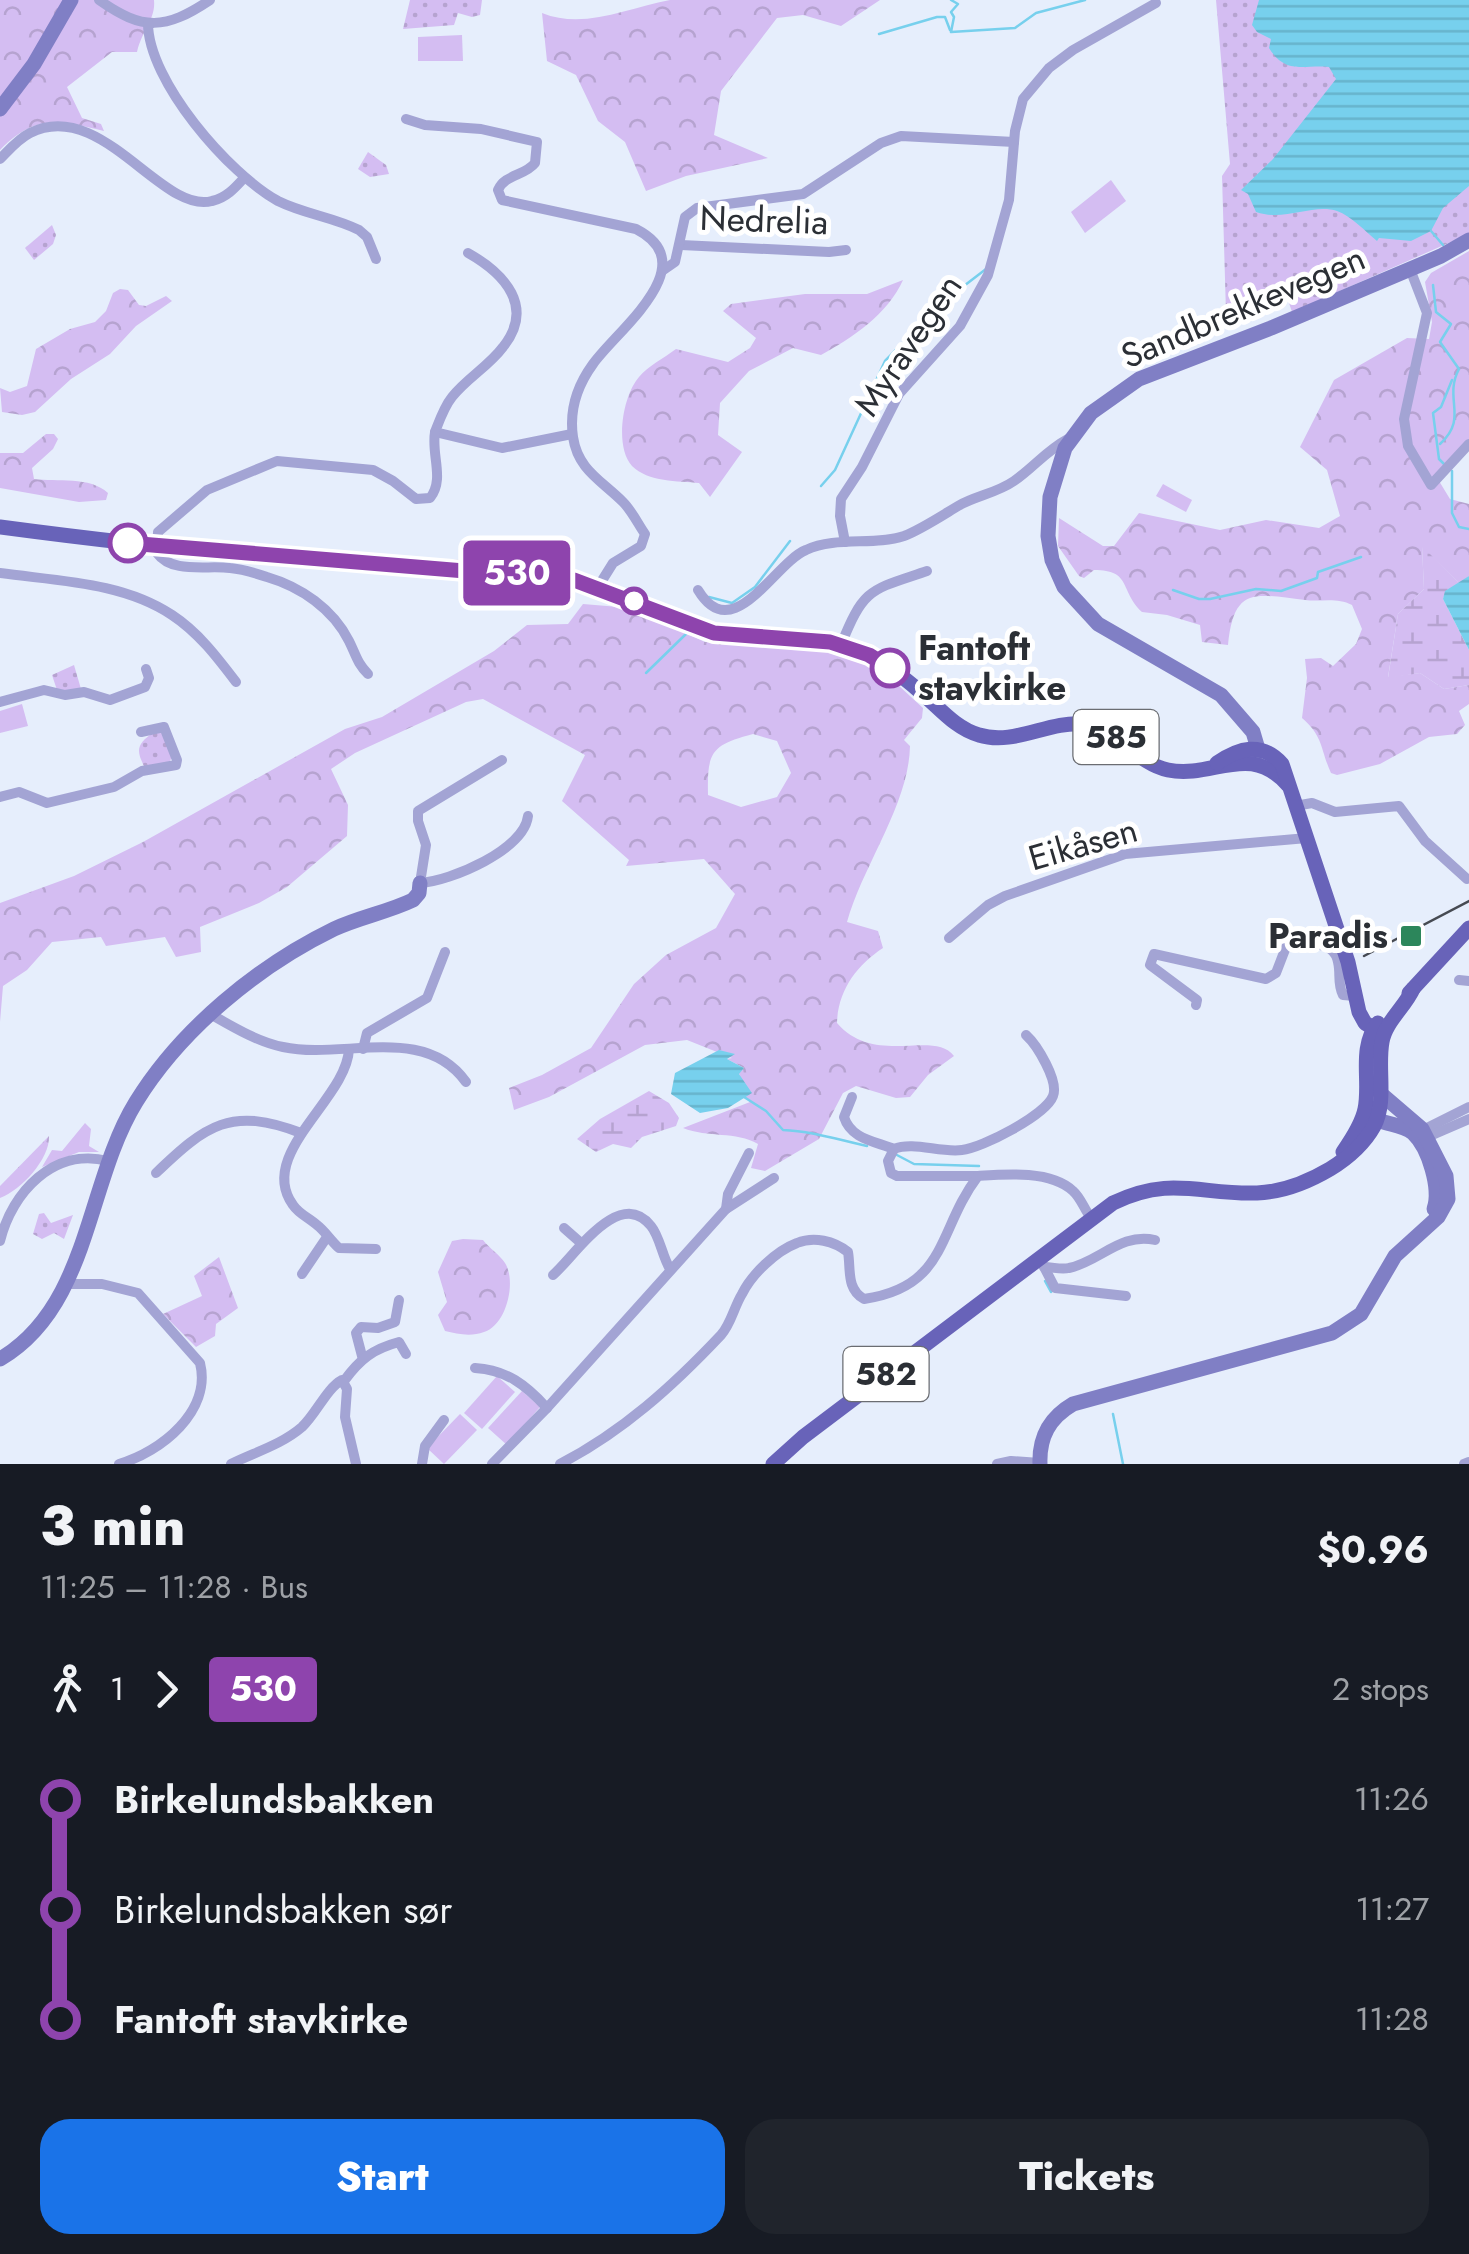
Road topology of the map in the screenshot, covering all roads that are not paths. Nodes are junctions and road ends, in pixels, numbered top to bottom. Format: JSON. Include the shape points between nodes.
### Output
{"nodes":[{"id":1,"x":71,"y":0,"type":"edge"},
{"id":2,"x":99,"y":0,"type":"edge"},
{"id":3,"x":210,"y":0,"type":"edge"},
{"id":4,"x":1156,"y":3,"type":"dead end"},
{"id":5,"x":148,"y":24,"type":"junction"},
{"id":6,"x":0,"y":109,"type":"edge"},
{"id":7,"x":406,"y":119,"type":"dead end"},
{"id":8,"x":1014,"y":142,"type":"junction"},
{"id":9,"x":0,"y":159,"type":"edge"},
{"id":10,"x":244,"y":178,"type":"junction"},
{"id":11,"x":1469,"y":240,"type":"edge"},
{"id":12,"x":681,"y":245,"type":"junction"},
{"id":13,"x":846,"y":250,"type":"dead end"},
{"id":14,"x":468,"y":253,"type":"dead end"},
{"id":15,"x":376,"y":259,"type":"dead end"},
{"id":16,"x":1410,"y":269,"type":"junction"},
{"id":17,"x":662,"y":271,"type":"junction"},
{"id":18,"x":435,"y":432,"type":"junction"},
{"id":19,"x":572,"y":434,"type":"junction"},
{"id":20,"x":1069,"y":439,"type":"junction"},
{"id":21,"x":1469,"y":444,"type":"edge"},
{"id":22,"x":0,"y":527,"type":"edge"},
{"id":23,"x":845,"y":542,"type":"junction"},
{"id":24,"x":156,"y":546,"type":"junction"},
{"id":25,"x":927,"y":571,"type":"dead end"},
{"id":26,"x":0,"y":573,"type":"edge"},
{"id":27,"x":598,"y":587,"type":"junction"},
{"id":28,"x":698,"y":590,"type":"dead end"},
{"id":29,"x":841,"y":645,"type":"junction"},
{"id":30,"x":146,"y":670,"type":"dead end"},
{"id":31,"x":368,"y":674,"type":"dead end"},
{"id":32,"x":236,"y":682,"type":"dead end"},
{"id":33,"x":0,"y":702,"type":"edge"},
{"id":34,"x":141,"y":732,"type":"dead end"},
{"id":35,"x":1251,"y":754,"type":"junction"},
{"id":36,"x":502,"y":760,"type":"dead end"},
{"id":37,"x":0,"y":797,"type":"edge"},
{"id":38,"x":1296,"y":806,"type":"junction"},
{"id":39,"x":528,"y":816,"type":"dead end"},
{"id":40,"x":1307,"y":838,"type":"junction"},
{"id":41,"x":1468,"y":879,"type":"edge"},
{"id":42,"x":420,"y":884,"type":"junction"},
{"id":43,"x":1469,"y":928,"type":"edge"},
{"id":44,"x":949,"y":938,"type":"dead end"},
{"id":45,"x":445,"y":952,"type":"dead end"},
{"id":46,"x":1355,"y":996,"type":"junction"},
{"id":47,"x":1196,"y":1005,"type":"dead end"},
{"id":48,"x":217,"y":1011,"type":"junction"},
{"id":49,"x":1378,"y":1032,"type":"junction"},
{"id":50,"x":1026,"y":1036,"type":"dead end"},
{"id":51,"x":363,"y":1048,"type":"junction"},
{"id":52,"x":349,"y":1049,"type":"junction"},
{"id":53,"x":466,"y":1082,"type":"dead end"},
{"id":54,"x":1380,"y":1093,"type":"junction"},
{"id":55,"x":852,"y":1097,"type":"dead end"},
{"id":56,"x":1469,"y":1107,"type":"edge"},
{"id":57,"x":1373,"y":1117,"type":"junction"},
{"id":58,"x":1469,"y":1119,"type":"edge"},
{"id":59,"x":301,"y":1133,"type":"junction"},
{"id":60,"x":1421,"y":1133,"type":"junction"},
{"id":61,"x":894,"y":1148,"type":"junction"},
{"id":62,"x":749,"y":1153,"type":"dead end"},
{"id":63,"x":108,"y":1161,"type":"junction"},
{"id":64,"x":156,"y":1174,"type":"dead end"},
{"id":65,"x":978,"y":1176,"type":"junction"},
{"id":66,"x":774,"y":1178,"type":"dead end"},
{"id":67,"x":726,"y":1209,"type":"junction"},
{"id":68,"x":1091,"y":1218,"type":"junction"},
{"id":69,"x":564,"y":1228,"type":"dead end"},
{"id":70,"x":327,"y":1236,"type":"junction"},
{"id":71,"x":1154,"y":1240,"type":"dead end"},
{"id":72,"x":0,"y":1241,"type":"edge"},
{"id":73,"x":581,"y":1243,"type":"junction"},
{"id":74,"x":376,"y":1249,"type":"dead end"},
{"id":75,"x":1042,"y":1262,"type":"junction"},
{"id":76,"x":670,"y":1269,"type":"junction"},
{"id":77,"x":302,"y":1274,"type":"dead end"},
{"id":78,"x":552,"y":1275,"type":"dead end"},
{"id":79,"x":64,"y":1284,"type":"junction"},
{"id":80,"x":1126,"y":1296,"type":"dead end"},
{"id":81,"x":399,"y":1300,"type":"dead end"},
{"id":82,"x":406,"y":1354,"type":"dead end"},
{"id":83,"x":362,"y":1356,"type":"junction"},
{"id":84,"x":0,"y":1359,"type":"edge"},
{"id":85,"x":475,"y":1368,"type":"dead end"},
{"id":86,"x":344,"y":1381,"type":"junction"},
{"id":87,"x":548,"y":1408,"type":"junction"},
{"id":88,"x":444,"y":1420,"type":"dead end"},
{"id":89,"x":119,"y":1464,"type":"edge"},
{"id":90,"x":232,"y":1464,"type":"edge"},
{"id":91,"x":356,"y":1464,"type":"edge"},
{"id":92,"x":422,"y":1464,"type":"edge"},
{"id":93,"x":492,"y":1464,"type":"edge"},
{"id":94,"x":560,"y":1464,"type":"edge"},
{"id":95,"x":773,"y":1464,"type":"edge"},
{"id":96,"x":997,"y":1464,"type":"edge"},
{"id":97,"x":1040,"y":1464,"type":"edge"}],
"edges":[{"from":1,"to":6,"type":"street"},
{"from":2,"to":5,"type":"street"},
{"from":3,"to":5,"type":"street","via":[[176,19]]},
{"from":4,"to":8,"type":"street","name":"Myravegen","via":[[1090,38],[1038,79],[1020,107]]},
{"from":5,"to":10,"type":"street","via":[[161,73]]},
{"from":7,"to":17,"type":"street","name":"Nedrelia","via":[[536,142],[536,163],[504,180],[502,200],[636,228],[659,249]]},
{"from":8,"to":12,"type":"street","name":"Nedrelia","via":[[890,138],[803,194],[697,208],[685,217]]},
{"from":8,"to":23,"type":"street","name":"Myravegen","via":[[1009,200],[988,275],[960,326],[899,394],[840,499]]},
{"from":9,"to":10,"type":"street","via":[[26,135],[59,126],[100,139],[192,201],[218,200]]},
{"from":10,"to":15,"type":"street","via":[[281,202],[358,230]]},
{"from":11,"to":16,"type":"street","name":"Sandbrekkevegen"},
{"from":12,"to":13,"type":"street","name":"Nedrelia"},
{"from":12,"to":17,"type":"street","name":"Nedrelia","via":[[675,262]]},
{"from":14,"to":18,"type":"street","via":[[510,288],[517,315],[508,342],[450,400]]},
{"from":16,"to":20,"type":"street","name":"Sandbrekkevegen","via":[[1139,379],[1090,412]]},
{"from":16,"to":21,"type":"street","via":[[1427,312],[1406,403],[1408,446],[1431,485]]},
{"from":17,"to":19,"type":"street","name":"Nedrelia","via":[[648,300],[579,388]]},
{"from":18,"to":19,"type":"street","via":[[502,448]]},
{"from":18,"to":24,"type":"street","via":[[438,482],[430,498],[416,499],[372,470],[276,461],[196,497],[160,529]]},
{"from":19,"to":27,"type":"street","via":[[589,474],[628,507],[645,534]]},
{"from":20,"to":23,"type":"street","via":[[1006,486],[902,537]]},
{"from":20,"to":35,"type":"street","name":"Sandbrekkevegen","via":[[1048,516],[1050,552],[1064,588],[1098,624],[1221,695],[1254,732]]},
{"from":22,"to":24,"type":"main road","number":"585"},
{"from":23,"to":28,"type":"street","via":[[796,555],[758,596],[736,608],[716,606]]},
{"from":24,"to":27,"type":"main road","number":"585","via":[[538,574]]},
{"from":24,"to":31,"type":"street","via":[[172,565],[228,567],[287,583],[331,613]]},
{"from":25,"to":29,"type":"street","via":[[867,594]]},
{"from":26,"to":32,"type":"street","via":[[149,601],[192,631]]},
{"from":27,"to":29,"type":"main road","number":"585","via":[[714,633]]},
{"from":29,"to":35,"type":"main road","number":"585","via":[[893,670],[979,736],[1084,724],[1164,769],[1190,771]]},
{"from":30,"to":33,"type":"street","via":[[145,687],[110,700],[44,690]]},
{"from":34,"to":37,"type":"street","via":[[164,727],[176,766],[48,803],[20,792]]},
{"from":35,"to":38,"type":"main road","via":[[1276,757]]},
{"from":36,"to":42,"type":"street","via":[[418,812],[426,845]]},
{"from":38,"to":40,"type":"main road"},
{"from":38,"to":41,"type":"street","via":[[1312,803],[1336,812],[1399,806],[1425,841]]},
{"from":39,"to":42,"type":"street","via":[[525,828],[498,854]]},
{"from":40,"to":44,"type":"street","name":"Eikåsen","via":[[1125,854],[1005,896]]},
{"from":40,"to":46,"type":"main road"},
{"from":42,"to":48,"type":"street","via":[[413,900],[307,944]]},
{"from":43,"to":49,"type":"main road"},
{"from":45,"to":51,"type":"street","via":[[427,998],[367,1033]]},
{"from":46,"to":47,"type":"street","via":[[1342,996],[1338,958],[1320,944],[1286,948],[1276,973],[1266,979],[1154,954],[1150,965]]},
{"from":46,"to":49,"type":"main road","via":[[1362,1020]]},
{"from":48,"to":52,"type":"street","via":[[282,1047]]},
{"from":48,"to":63,"type":"street","via":[[153,1077]]},
{"from":49,"to":54,"type":"main road"},
{"from":49,"to":57,"type":"main road","via":[[1367,1056]]},
{"from":50,"to":61,"type":"street","via":[[1054,1081],[1043,1109],[967,1150]]},
{"from":51,"to":52,"type":"street"},
{"from":51,"to":53,"type":"street","via":[[433,1053]]},
{"from":52,"to":59,"type":"street","via":[[344,1075]]},
{"from":54,"to":57,"type":"main road"},
{"from":54,"to":60,"type":"street"},
{"from":55,"to":61,"type":"street","via":[[844,1117],[850,1129]]},
{"from":56,"to":60,"type":"street"},
{"from":57,"to":60,"type":"street"},
{"from":57,"to":68,"type":"main road","number":"582","via":[[1352,1154],[1301,1183],[1258,1193],[1190,1186],[1146,1190]]},
{"from":58,"to":60,"type":"street"},
{"from":59,"to":64,"type":"street","via":[[275,1123],[227,1121],[197,1134]]},
{"from":59,"to":70,"type":"street","via":[[290,1153],[286,1190],[294,1208]]},
{"from":60,"to":97,"type":"street","via":[[1438,1197],[1428,1222],[1395,1256],[1367,1306],[1346,1327],[1072,1404],[1050,1421]]},
{"from":61,"to":65,"type":"street","via":[[888,1160],[893,1175]]},
{"from":62,"to":67,"type":"street"},
{"from":63,"to":72,"type":"street","via":[[70,1160],[24,1187]]},
{"from":63,"to":79,"type":"street"},
{"from":65,"to":68,"type":"street","via":[[1008,1173],[1063,1184]]},
{"from":65,"to":94,"type":"street","via":[[934,1263],[912,1284],[864,1299],[851,1285],[848,1252],[831,1242],[796,1243],[758,1273],[723,1333],[650,1405]]},
{"from":66,"to":67,"type":"street"},
{"from":67,"to":76,"type":"street"},
{"from":68,"to":75,"type":"main road","number":"582"},
{"from":69,"to":73,"type":"street"},
{"from":70,"to":74,"type":"street","via":[[342,1249]]},
{"from":70,"to":77,"type":"street"},
{"from":71,"to":75,"type":"street","via":[[1122,1243],[1070,1268]]},
{"from":73,"to":76,"type":"street","via":[[628,1212],[652,1226]]},
{"from":73,"to":78,"type":"street"},
{"from":75,"to":80,"type":"street","via":[[1055,1288]]},
{"from":75,"to":95,"type":"main road","number":"582"},
{"from":76,"to":87,"type":"street"},
{"from":79,"to":84,"type":"street","via":[[34,1332]]},
{"from":79,"to":89,"type":"street","via":[[138,1293],[200,1363],[200,1396],[187,1417],[158,1445]]},
{"from":81,"to":83,"type":"street","via":[[395,1322],[356,1332]]},
{"from":82,"to":83,"type":"street","via":[[399,1342]]},
{"from":83,"to":86,"type":"street"},
{"from":85,"to":87,"type":"street","via":[[518,1380]]},
{"from":86,"to":90,"type":"street","via":[[336,1382],[290,1437]]},
{"from":86,"to":91,"type":"street"},
{"from":87,"to":93,"type":"street"},
{"from":88,"to":92,"type":"street","via":[[425,1446]]},
{"from":96,"to":97,"type":"street"}]}
